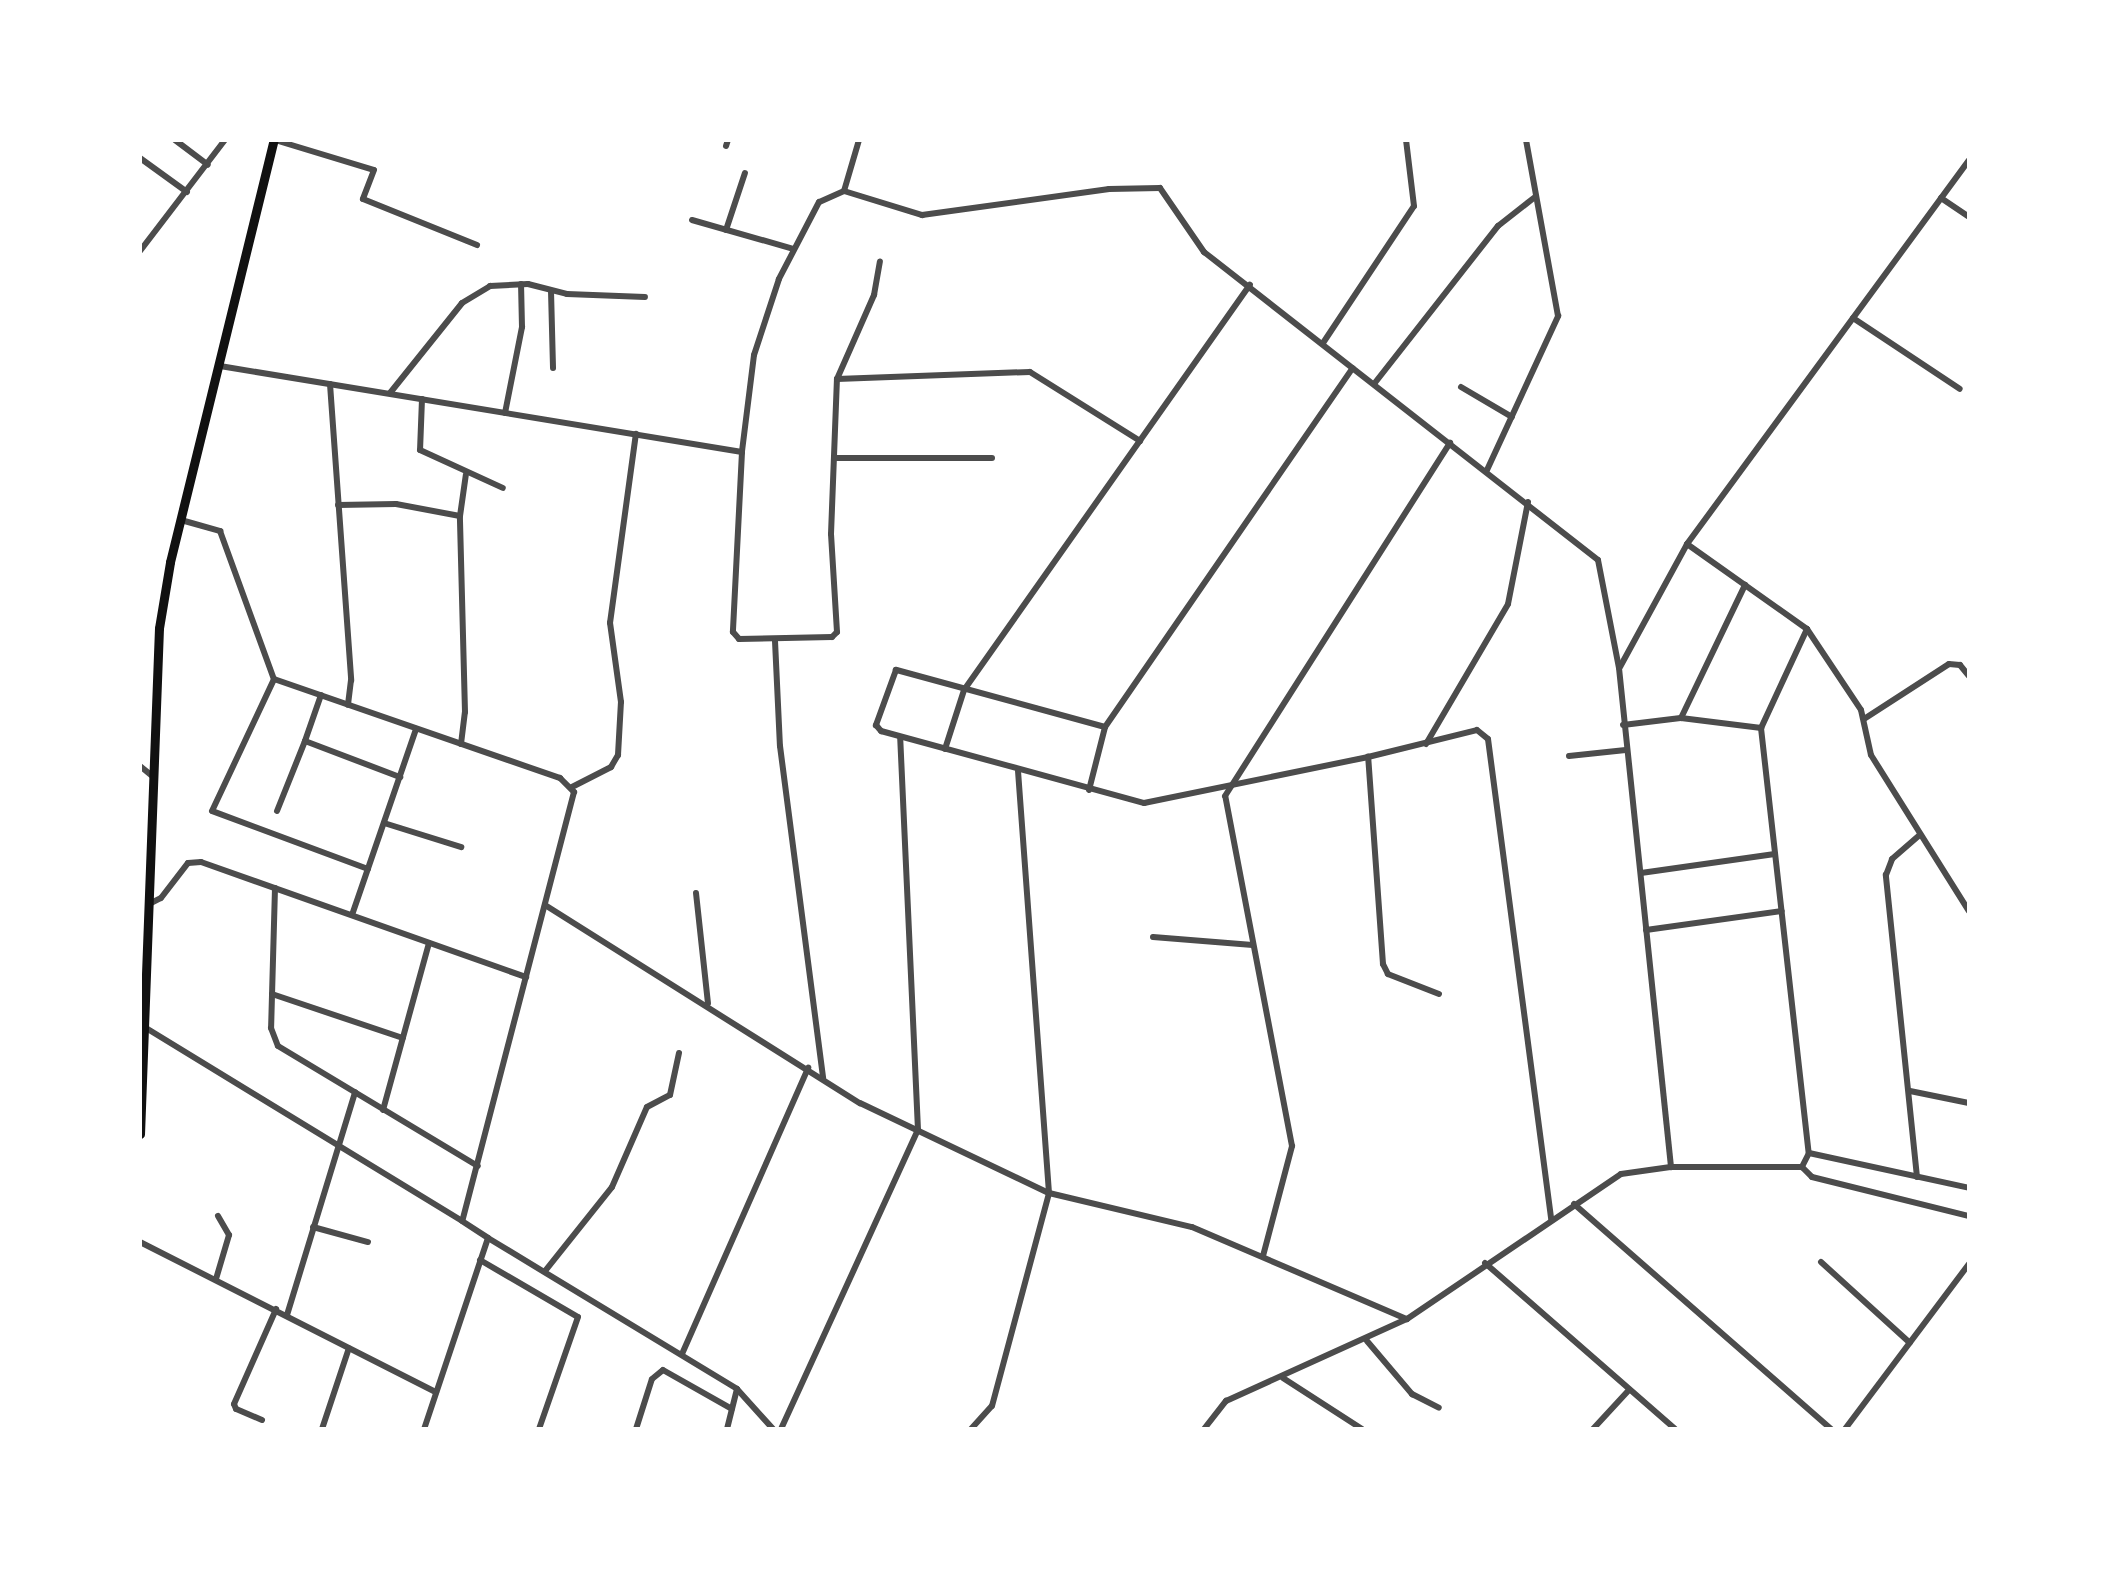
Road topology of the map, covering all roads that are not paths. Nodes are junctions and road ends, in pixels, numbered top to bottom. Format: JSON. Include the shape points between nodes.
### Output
{"nodes":[{"id":1,"x":175,"y":140,"type":"edge"},
{"id":2,"x":225,"y":140,"type":"edge"},
{"id":3,"x":274,"y":140,"type":"edge"},
{"id":4,"x":859,"y":140,"type":"edge"},
{"id":5,"x":1406,"y":140,"type":"edge"},
{"id":6,"x":1526,"y":140,"type":"edge"},
{"id":7,"x":140,"y":158,"type":"edge"},
{"id":8,"x":1969,"y":160,"type":"edge"},
{"id":9,"x":208,"y":165,"type":"junction"},
{"id":10,"x":745,"y":173,"type":"dead end"},
{"id":11,"x":844,"y":191,"type":"junction"},
{"id":12,"x":187,"y":192,"type":"junction"},
{"id":13,"x":1535,"y":197,"type":"junction"},
{"id":14,"x":1941,"y":198,"type":"junction"},
{"id":15,"x":1969,"y":217,"type":"edge"},
{"id":16,"x":692,"y":220,"type":"dead end"},
{"id":17,"x":726,"y":230,"type":"junction"},
{"id":18,"x":477,"y":245,"type":"dead end"},
{"id":19,"x":794,"y":249,"type":"junction"},
{"id":20,"x":140,"y":251,"type":"edge"},
{"id":21,"x":880,"y":262,"type":"dead end"},
{"id":22,"x":521,"y":284,"type":"junction"},
{"id":23,"x":1250,"y":285,"type":"junction"},
{"id":24,"x":551,"y":291,"type":"junction"},
{"id":25,"x":645,"y":297,"type":"dead end"},
{"id":26,"x":1853,"y":318,"type":"junction"},
{"id":27,"x":1323,"y":343,"type":"junction"},
{"id":28,"x":220,"y":366,"type":"junction"},
{"id":29,"x":553,"y":368,"type":"dead end"},
{"id":30,"x":1353,"y":368,"type":"junction"},
{"id":31,"x":837,"y":379,"type":"junction"},
{"id":32,"x":330,"y":384,"type":"junction"},
{"id":33,"x":1374,"y":384,"type":"junction"},
{"id":34,"x":1461,"y":387,"type":"dead end"},
{"id":35,"x":1960,"y":389,"type":"dead end"},
{"id":36,"x":390,"y":393,"type":"junction"},
{"id":37,"x":422,"y":399,"type":"junction"},
{"id":38,"x":505,"y":413,"type":"junction"},
{"id":39,"x":1512,"y":417,"type":"junction"},
{"id":40,"x":636,"y":434,"type":"junction"},
{"id":41,"x":1140,"y":441,"type":"junction"},
{"id":42,"x":1450,"y":443,"type":"junction"},
{"id":43,"x":742,"y":452,"type":"junction"},
{"id":44,"x":834,"y":458,"type":"junction"},
{"id":45,"x":992,"y":458,"type":"dead end"},
{"id":46,"x":1487,"y":470,"type":"junction"},
{"id":47,"x":466,"y":474,"type":"junction"},
{"id":48,"x":503,"y":488,"type":"dead end"},
{"id":49,"x":1528,"y":502,"type":"junction"},
{"id":50,"x":338,"y":505,"type":"junction"},
{"id":51,"x":182,"y":516,"type":"junction"},
{"id":52,"x":460,"y":516,"type":"junction"},
{"id":53,"x":1687,"y":544,"type":"junction"},
{"id":54,"x":1745,"y":585,"type":"junction"},
{"id":55,"x":1807,"y":629,"type":"junction"},
{"id":56,"x":775,"y":641,"type":"junction"},
{"id":57,"x":1619,"y":668,"type":"junction"},
{"id":58,"x":1969,"y":676,"type":"edge"},
{"id":59,"x":274,"y":679,"type":"junction"},
{"id":60,"x":964,"y":690,"type":"junction"},
{"id":61,"x":321,"y":695,"type":"junction"},
{"id":62,"x":348,"y":705,"type":"junction"},
{"id":63,"x":1681,"y":718,"type":"junction"},
{"id":64,"x":1864,"y":719,"type":"junction"},
{"id":65,"x":1623,"y":725,"type":"junction"},
{"id":66,"x":1105,"y":727,"type":"junction"},
{"id":67,"x":1761,"y":728,"type":"junction"},
{"id":68,"x":416,"y":729,"type":"junction"},
{"id":69,"x":900,"y":737,"type":"junction"},
{"id":70,"x":305,"y":741,"type":"junction"},
{"id":71,"x":461,"y":744,"type":"junction"},
{"id":72,"x":1426,"y":744,"type":"junction"},
{"id":73,"x":945,"y":749,"type":"junction"},
{"id":74,"x":1626,"y":750,"type":"junction"},
{"id":75,"x":1569,"y":756,"type":"dead end"},
{"id":76,"x":1368,"y":757,"type":"junction"},
{"id":77,"x":140,"y":766,"type":"edge"},
{"id":78,"x":1018,"y":771,"type":"junction"},
{"id":79,"x":151,"y":775,"type":"junction"},
{"id":80,"x":400,"y":777,"type":"junction"},
{"id":81,"x":1229,"y":785,"type":"junction"},
{"id":82,"x":572,"y":787,"type":"junction"},
{"id":83,"x":1089,"y":790,"type":"junction"},
{"id":84,"x":277,"y":811,"type":"dead end"},
{"id":85,"x":384,"y":823,"type":"junction"},
{"id":86,"x":1920,"y":835,"type":"junction"},
{"id":87,"x":461,"y":847,"type":"dead end"},
{"id":88,"x":1775,"y":854,"type":"junction"},
{"id":89,"x":368,"y":869,"type":"junction"},
{"id":90,"x":1641,"y":873,"type":"junction"},
{"id":91,"x":275,"y":888,"type":"junction"},
{"id":92,"x":696,"y":893,"type":"dead end"},
{"id":93,"x":149,"y":904,"type":"junction"},
{"id":94,"x":545,"y":905,"type":"junction"},
{"id":95,"x":1782,"y":911,"type":"junction"},
{"id":96,"x":1969,"y":911,"type":"edge"},
{"id":97,"x":352,"y":915,"type":"junction"},
{"id":98,"x":1646,"y":930,"type":"junction"},
{"id":99,"x":1153,"y":937,"type":"dead end"},
{"id":100,"x":429,"y":943,"type":"junction"},
{"id":101,"x":1253,"y":945,"type":"junction"},
{"id":102,"x":526,"y":977,"type":"junction"},
{"id":103,"x":272,"y":994,"type":"junction"},
{"id":104,"x":1439,"y":994,"type":"dead end"},
{"id":105,"x":708,"y":1003,"type":"junction"},
{"id":106,"x":144,"y":1025,"type":"edge"},
{"id":107,"x":403,"y":1038,"type":"junction"},
{"id":108,"x":679,"y":1053,"type":"dead end"},
{"id":109,"x":808,"y":1068,"type":"junction"},
{"id":110,"x":823,"y":1079,"type":"junction"},
{"id":111,"x":1910,"y":1091,"type":"junction"},
{"id":112,"x":355,"y":1092,"type":"junction"},
{"id":113,"x":1969,"y":1103,"type":"edge"},
{"id":114,"x":383,"y":1110,"type":"junction"},
{"id":115,"x":918,"y":1130,"type":"junction"},
{"id":116,"x":140,"y":1134,"type":"edge"},
{"id":117,"x":337,"y":1145,"type":"junction"},
{"id":118,"x":1809,"y":1153,"type":"junction"},
{"id":119,"x":478,"y":1166,"type":"junction"},
{"id":120,"x":1671,"y":1167,"type":"junction"},
{"id":121,"x":1802,"y":1167,"type":"junction"},
{"id":122,"x":1917,"y":1177,"type":"junction"},
{"id":123,"x":1969,"y":1188,"type":"edge"},
{"id":124,"x":1049,"y":1193,"type":"junction"},
{"id":125,"x":1574,"y":1204,"type":"junction"},
{"id":126,"x":218,"y":1216,"type":"dead end"},
{"id":127,"x":1969,"y":1216,"type":"edge"},
{"id":128,"x":1551,"y":1220,"type":"junction"},
{"id":129,"x":462,"y":1221,"type":"junction"},
{"id":130,"x":313,"y":1227,"type":"junction"},
{"id":131,"x":488,"y":1238,"type":"junction"},
{"id":132,"x":140,"y":1242,"type":"edge"},
{"id":133,"x":368,"y":1242,"type":"dead end"},
{"id":134,"x":1263,"y":1256,"type":"junction"},
{"id":135,"x":480,"y":1260,"type":"junction"},
{"id":136,"x":1821,"y":1262,"type":"dead end"},
{"id":137,"x":1485,"y":1263,"type":"junction"},
{"id":138,"x":1969,"y":1264,"type":"edge"},
{"id":139,"x":545,"y":1271,"type":"junction"},
{"id":140,"x":216,"y":1279,"type":"junction"},
{"id":141,"x":276,"y":1309,"type":"junction"},
{"id":142,"x":287,"y":1315,"type":"junction"},
{"id":143,"x":1407,"y":1319,"type":"junction"},
{"id":144,"x":1367,"y":1341,"type":"junction"},
{"id":145,"x":1910,"y":1343,"type":"junction"},
{"id":146,"x":349,"y":1348,"type":"junction"},
{"id":147,"x":682,"y":1354,"type":"junction"},
{"id":148,"x":1283,"y":1378,"type":"junction"},
{"id":149,"x":737,"y":1389,"type":"junction"},
{"id":150,"x":1629,"y":1390,"type":"junction"},
{"id":151,"x":436,"y":1392,"type":"junction"},
{"id":152,"x":1439,"y":1408,"type":"dead end"},
{"id":153,"x":732,"y":1409,"type":"junction"},
{"id":154,"x":262,"y":1420,"type":"dead end"},
{"id":155,"x":322,"y":1429,"type":"edge"},
{"id":156,"x":424,"y":1429,"type":"edge"},
{"id":157,"x":539,"y":1429,"type":"edge"},
{"id":158,"x":636,"y":1429,"type":"edge"},
{"id":159,"x":727,"y":1429,"type":"edge"},
{"id":160,"x":773,"y":1429,"type":"edge"},
{"id":161,"x":781,"y":1429,"type":"edge"},
{"id":162,"x":971,"y":1429,"type":"edge"},
{"id":163,"x":1204,"y":1429,"type":"edge"},
{"id":164,"x":1362,"y":1429,"type":"edge"},
{"id":165,"x":1593,"y":1429,"type":"edge"},
{"id":166,"x":1675,"y":1429,"type":"edge"},
{"id":167,"x":1831,"y":1429,"type":"edge"},
{"id":168,"x":1845,"y":1429,"type":"edge"}],
"edges":[{"from":1,"to":9,"type":"street"},
{"from":2,"to":9,"type":"street"},
{"from":3,"to":18,"type":"street","via":[[374,170],[363,199]]},
{"from":3,"to":28,"type":"main road"},
{"from":4,"to":11,"type":"street"},
{"from":5,"to":27,"type":"street","via":[[1414,206]]},
{"from":6,"to":13,"type":"street"},
{"from":7,"to":12,"type":"street"},
{"from":8,"to":14,"type":"street"},
{"from":9,"to":12,"type":"street"},
{"from":10,"to":17,"type":"street"},
{"from":11,"to":19,"type":"street","via":[[819,202]]},
{"from":11,"to":23,"type":"street","via":[[922,215],[1152,186],[1166,193],[1197,246]]},
{"from":12,"to":20,"type":"street"},
{"from":13,"to":33,"type":"street","via":[[1498,226]]},
{"from":13,"to":39,"type":"street","via":[[1558,316]]},
{"from":14,"to":15,"type":"street"},
{"from":14,"to":26,"type":"street"},
{"from":16,"to":17,"type":"street"},
{"from":17,"to":19,"type":"street"},
{"from":19,"to":43,"type":"street","via":[[760,330]]},
{"from":21,"to":31,"type":"street","via":[[874,295]]},
{"from":22,"to":24,"type":"street"},
{"from":22,"to":36,"type":"street","via":[[490,286],[462,303]]},
{"from":22,"to":38,"type":"street","via":[[522,327]]},
{"from":23,"to":27,"type":"street"},
{"from":23,"to":41,"type":"street"},
{"from":24,"to":25,"type":"street"},
{"from":24,"to":29,"type":"street"},
{"from":26,"to":35,"type":"street"},
{"from":26,"to":53,"type":"street"},
{"from":27,"to":30,"type":"street"},
{"from":28,"to":32,"type":"street"},
{"from":28,"to":51,"type":"main road"},
{"from":30,"to":33,"type":"street"},
{"from":30,"to":66,"type":"street"},
{"from":31,"to":41,"type":"street","via":[[1030,372]]},
{"from":31,"to":44,"type":"street"},
{"from":32,"to":36,"type":"street"},
{"from":32,"to":50,"type":"street"},
{"from":33,"to":42,"type":"street"},
{"from":34,"to":39,"type":"street"},
{"from":36,"to":37,"type":"street"},
{"from":37,"to":38,"type":"street"},
{"from":37,"to":47,"type":"street","via":[[420,450]]},
{"from":38,"to":40,"type":"street"},
{"from":39,"to":46,"type":"street"},
{"from":40,"to":43,"type":"street"},
{"from":40,"to":82,"type":"street","via":[[610,623],[621,702],[618,755],[614,764]]},
{"from":41,"to":60,"type":"street"},
{"from":42,"to":46,"type":"street"},
{"from":42,"to":81,"type":"street"},
{"from":43,"to":56,"type":"street","via":[[733,632],[739,639]]},
{"from":44,"to":45,"type":"street"},
{"from":44,"to":56,"type":"street","via":[[837,632],[832,637]]},
{"from":46,"to":49,"type":"street"},
{"from":47,"to":48,"type":"street"},
{"from":47,"to":52,"type":"street"},
{"from":49,"to":57,"type":"street","via":[[1598,560]]},
{"from":49,"to":72,"type":"street","via":[[1508,604]]},
{"from":50,"to":52,"type":"street","via":[[396,504]]},
{"from":50,"to":62,"type":"street"},
{"from":51,"to":59,"type":"street","via":[[220,531]]},
{"from":51,"to":79,"type":"main road","via":[[159,628]]},
{"from":52,"to":71,"type":"street"},
{"from":53,"to":54,"type":"street"},
{"from":53,"to":57,"type":"street"},
{"from":54,"to":55,"type":"street"},
{"from":54,"to":63,"type":"street"},
{"from":55,"to":64,"type":"street"},
{"from":55,"to":67,"type":"street"},
{"from":56,"to":110,"type":"street","via":[[780,746]]},
{"from":57,"to":65,"type":"street"},
{"from":58,"to":64,"type":"street","via":[[1960,665],[1949,664]]},
{"from":59,"to":61,"type":"street"},
{"from":59,"to":89,"type":"street","via":[[212,811]]},
{"from":60,"to":66,"type":"street"},
{"from":60,"to":69,"type":"street","via":[[896,670],[876,725]]},
{"from":60,"to":73,"type":"street"},
{"from":61,"to":62,"type":"street"},
{"from":61,"to":70,"type":"street"},
{"from":62,"to":68,"type":"street"},
{"from":63,"to":65,"type":"street"},
{"from":63,"to":67,"type":"street"},
{"from":64,"to":86,"type":"street","via":[[1871,755]]},
{"from":65,"to":74,"type":"street"},
{"from":66,"to":83,"type":"street"},
{"from":67,"to":88,"type":"street"},
{"from":68,"to":71,"type":"street"},
{"from":68,"to":80,"type":"street"},
{"from":69,"to":73,"type":"street"},
{"from":69,"to":115,"type":"street"},
{"from":70,"to":80,"type":"street"},
{"from":70,"to":84,"type":"street"},
{"from":71,"to":82,"type":"street"},
{"from":72,"to":76,"type":"street"},
{"from":72,"to":128,"type":"street","via":[[1477,730],[1487,736]]},
{"from":73,"to":78,"type":"street"},
{"from":74,"to":75,"type":"street"},
{"from":74,"to":90,"type":"street"},
{"from":76,"to":81,"type":"street"},
{"from":76,"to":104,"type":"street","via":[[1383,964],[1388,974]]},
{"from":77,"to":79,"type":"street"},
{"from":78,"to":83,"type":"street"},
{"from":78,"to":124,"type":"street"},
{"from":79,"to":93,"type":"main road"},
{"from":80,"to":85,"type":"street"},
{"from":81,"to":83,"type":"street","via":[[1153,803]]},
{"from":81,"to":101,"type":"street","via":[[1225,805]]},
{"from":82,"to":94,"type":"street"},
{"from":85,"to":87,"type":"street"},
{"from":85,"to":89,"type":"street"},
{"from":86,"to":96,"type":"street"},
{"from":86,"to":111,"type":"street","via":[[1892,859],[1886,875]]},
{"from":88,"to":90,"type":"street"},
{"from":88,"to":95,"type":"street"},
{"from":89,"to":97,"type":"street"},
{"from":90,"to":98,"type":"street"},
{"from":91,"to":93,"type":"street","via":[[201,862],[188,863],[161,898]]},
{"from":91,"to":97,"type":"street"},
{"from":91,"to":103,"type":"street"},
{"from":92,"to":105,"type":"street"},
{"from":93,"to":106,"type":"main road"},
{"from":94,"to":102,"type":"street"},
{"from":94,"to":105,"type":"street"},
{"from":95,"to":98,"type":"street"},
{"from":95,"to":118,"type":"street"},
{"from":97,"to":100,"type":"street"},
{"from":98,"to":120,"type":"street"},
{"from":99,"to":101,"type":"street"},
{"from":100,"to":102,"type":"street"},
{"from":100,"to":107,"type":"street"},
{"from":101,"to":134,"type":"street","via":[[1292,1146]]},
{"from":102,"to":119,"type":"street"},
{"from":103,"to":107,"type":"street"},
{"from":103,"to":112,"type":"street","via":[[271,1028],[278,1046]]},
{"from":105,"to":109,"type":"street"},
{"from":106,"to":116,"type":"main road"},
{"from":106,"to":117,"type":"street"},
{"from":107,"to":114,"type":"street"},
{"from":108,"to":139,"type":"street","via":[[670,1095],[647,1107],[612,1187]]},
{"from":109,"to":110,"type":"street"},
{"from":109,"to":147,"type":"street"},
{"from":110,"to":115,"type":"street"},
{"from":111,"to":113,"type":"street"},
{"from":111,"to":122,"type":"street"},
{"from":112,"to":114,"type":"street"},
{"from":112,"to":117,"type":"street"},
{"from":114,"to":119,"type":"street"},
{"from":115,"to":124,"type":"street"},
{"from":115,"to":161,"type":"street"},
{"from":117,"to":129,"type":"street"},
{"from":117,"to":130,"type":"street"},
{"from":118,"to":121,"type":"street"},
{"from":118,"to":122,"type":"street"},
{"from":119,"to":129,"type":"street"},
{"from":120,"to":121,"type":"street"},
{"from":120,"to":125,"type":"street","via":[[1621,1174]]},
{"from":121,"to":127,"type":"street","via":[[1812,1177]]},
{"from":122,"to":123,"type":"street"},
{"from":124,"to":134,"type":"street","via":[[1170,1221]]},
{"from":124,"to":162,"type":"street","via":[[992,1406]]},
{"from":125,"to":128,"type":"street"},
{"from":125,"to":167,"type":"street"},
{"from":126,"to":140,"type":"street","via":[[229,1235]]},
{"from":128,"to":137,"type":"street"},
{"from":129,"to":131,"type":"street"},
{"from":130,"to":133,"type":"street"},
{"from":130,"to":142,"type":"street"},
{"from":131,"to":135,"type":"street"},
{"from":131,"to":139,"type":"street"},
{"from":132,"to":140,"type":"street"},
{"from":134,"to":143,"type":"street"},
{"from":135,"to":151,"type":"street"},
{"from":135,"to":157,"type":"street","via":[[578,1317]]},
{"from":136,"to":145,"type":"street"},
{"from":137,"to":143,"type":"street"},
{"from":137,"to":150,"type":"street"},
{"from":138,"to":145,"type":"street"},
{"from":139,"to":147,"type":"street"},
{"from":140,"to":141,"type":"street"},
{"from":141,"to":142,"type":"street"},
{"from":141,"to":154,"type":"street","via":[[234,1404]]},
{"from":142,"to":146,"type":"street"},
{"from":143,"to":144,"type":"street"},
{"from":144,"to":148,"type":"street"},
{"from":144,"to":152,"type":"street","via":[[1412,1394]]},
{"from":145,"to":168,"type":"street"},
{"from":146,"to":151,"type":"street"},
{"from":146,"to":155,"type":"street"},
{"from":147,"to":149,"type":"street"},
{"from":148,"to":163,"type":"street","via":[[1226,1401]]},
{"from":148,"to":164,"type":"street"},
{"from":149,"to":153,"type":"street"},
{"from":149,"to":160,"type":"street"},
{"from":150,"to":165,"type":"street"},
{"from":150,"to":166,"type":"street"},
{"from":151,"to":156,"type":"street"},
{"from":153,"to":158,"type":"street","via":[[663,1370],[652,1379]]},
{"from":153,"to":159,"type":"street"}]}
